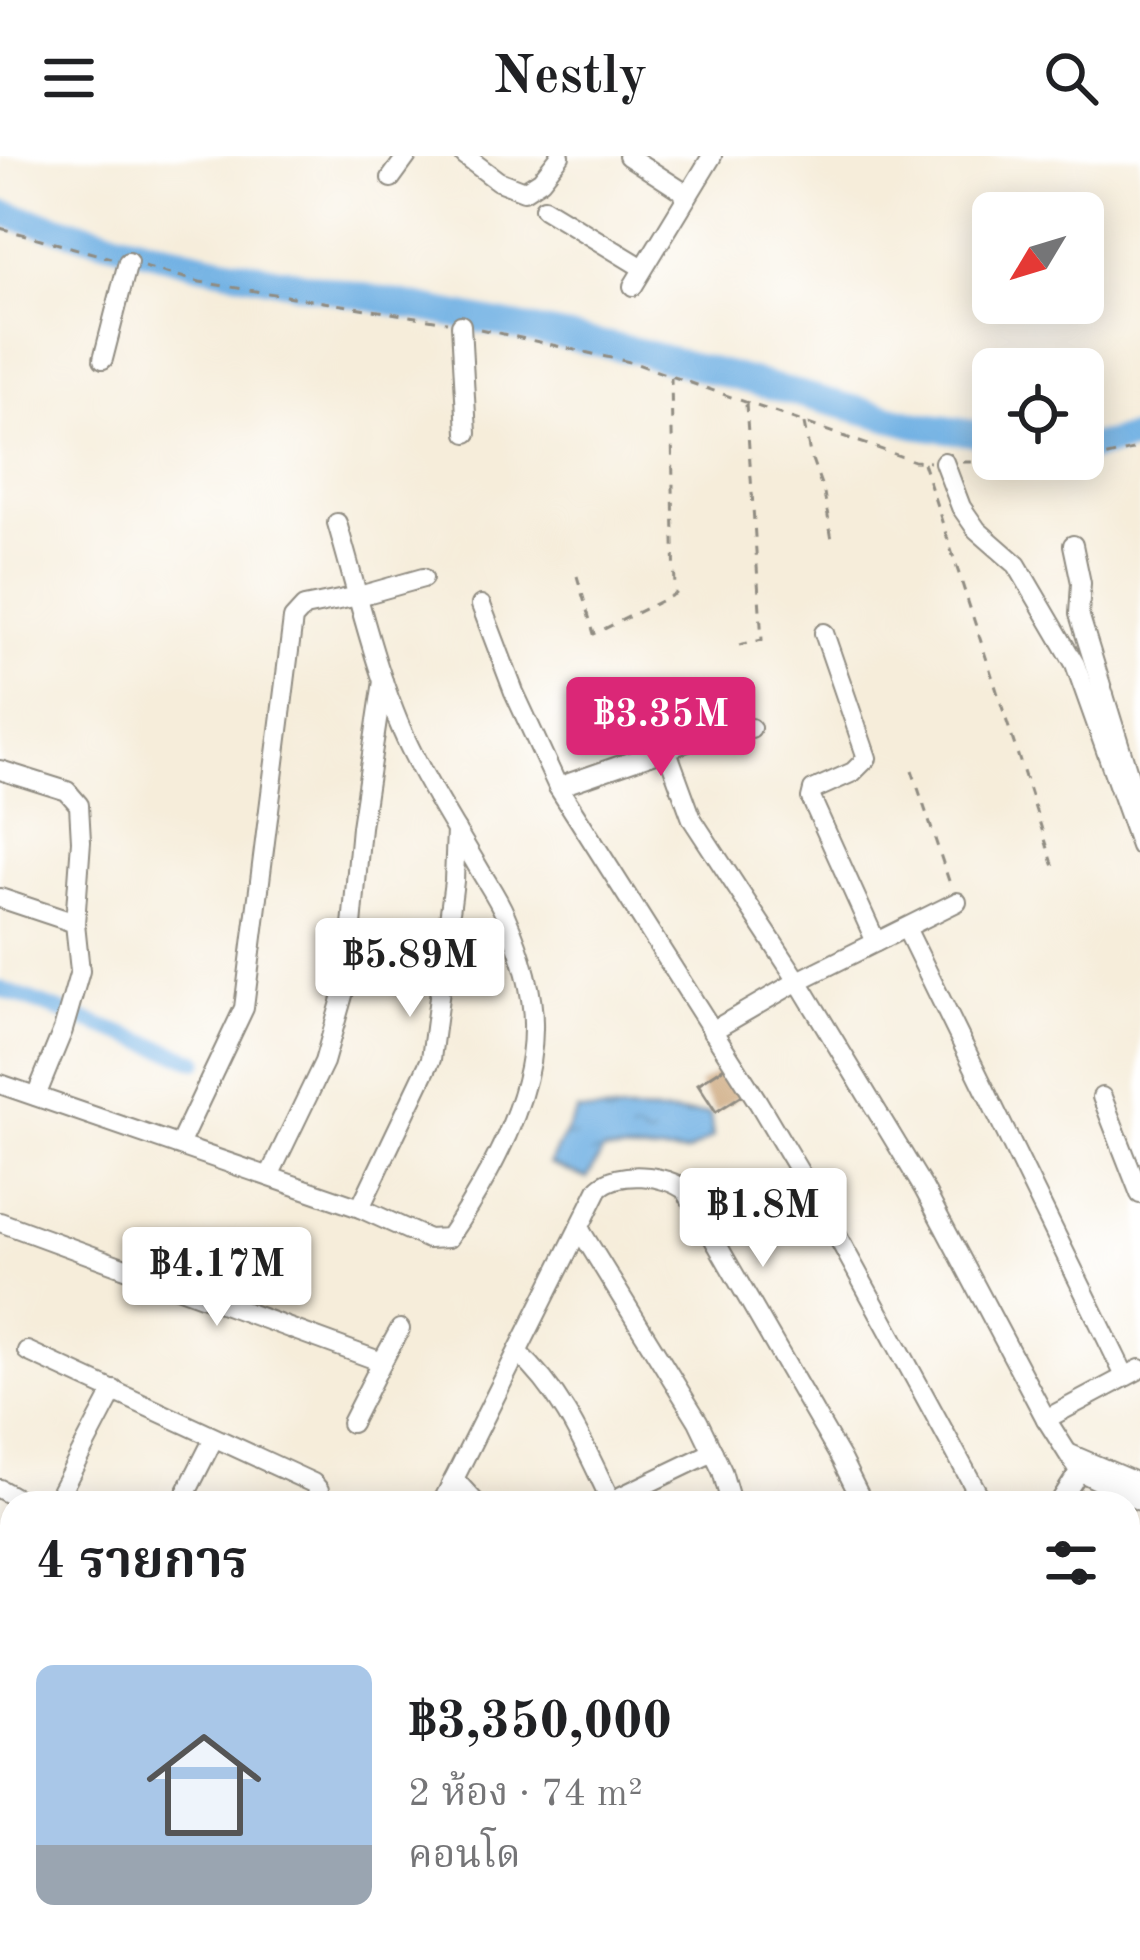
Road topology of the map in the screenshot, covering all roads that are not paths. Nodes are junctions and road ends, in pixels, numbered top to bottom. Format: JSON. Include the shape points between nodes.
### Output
{"nodes":[{"id":1,"x":407,"y":156,"type":"edge"},
{"id":2,"x":465,"y":156,"type":"edge"},
{"id":3,"x":560,"y":156,"type":"edge"},
{"id":4,"x":628,"y":156,"type":"edge"},
{"id":5,"x":712,"y":156,"type":"edge"},
{"id":6,"x":391,"y":178,"type":"dead end"},
{"id":7,"x":688,"y":195,"type":"junction"},
{"id":8,"x":544,"y":208,"type":"dead end"},
{"id":9,"x":128,"y":262,"type":"road end"},
{"id":10,"x":644,"y":268,"type":"junction"},
{"id":11,"x":633,"y":286,"type":"dead end"},
{"id":12,"x":461,"y":325,"type":"road end"},
{"id":13,"x":103,"y":359,"type":"dead end"},
{"id":14,"x":467,"y":433,"type":"dead end"},
{"id":15,"x":944,"y":462,"type":"road end"},
{"id":16,"x":337,"y":523,"type":"dead end"},
{"id":17,"x":1073,"y":544,"type":"dead end"},
{"id":18,"x":423,"y":578,"type":"dead end"},
{"id":19,"x":359,"y":596,"type":"junction"},
{"id":20,"x":481,"y":605,"type":"dead end"},
{"id":21,"x":824,"y":633,"type":"dead end"},
{"id":22,"x":383,"y":676,"type":"junction"},
{"id":23,"x":751,"y":728,"type":"dead end"},
{"id":24,"x":410,"y":748,"type":"junction"},
{"id":25,"x":666,"y":748,"type":"junction"},
{"id":26,"x":373,"y":752,"type":"junction"},
{"id":27,"x":1115,"y":756,"type":"junction"},
{"id":28,"x":0,"y":770,"type":"edge"},
{"id":29,"x":558,"y":787,"type":"junction"},
{"id":30,"x":1140,"y":812,"type":"edge"},
{"id":31,"x":456,"y":830,"type":"junction"},
{"id":32,"x":1140,"y":846,"type":"edge"},
{"id":33,"x":0,"y":898,"type":"edge"},
{"id":34,"x":957,"y":902,"type":"road end"},
{"id":35,"x":75,"y":922,"type":"junction"},
{"id":36,"x":906,"y":928,"type":"junction"},
{"id":37,"x":876,"y":942,"type":"junction"},
{"id":38,"x":799,"y":981,"type":"junction"},
{"id":39,"x":712,"y":1031,"type":"junction"},
{"id":40,"x":0,"y":1084,"type":"edge"},
{"id":41,"x":36,"y":1096,"type":"junction"},
{"id":42,"x":1102,"y":1096,"type":"dead end"},
{"id":43,"x":179,"y":1144,"type":"junction"},
{"id":44,"x":269,"y":1176,"type":"junction"},
{"id":45,"x":1140,"y":1194,"type":"edge"},
{"id":46,"x":359,"y":1208,"type":"junction"},
{"id":47,"x":0,"y":1222,"type":"edge"},
{"id":48,"x":579,"y":1228,"type":"junction"},
{"id":49,"x":400,"y":1330,"type":"dead end"},
{"id":50,"x":27,"y":1351,"type":"dead end"},
{"id":51,"x":518,"y":1353,"type":"junction"},
{"id":52,"x":382,"y":1362,"type":"junction"},
{"id":53,"x":1132,"y":1372,"type":"edge"},
{"id":54,"x":114,"y":1390,"type":"junction"},
{"id":55,"x":1046,"y":1419,"type":"junction"},
{"id":56,"x":351,"y":1423,"type":"dead end"},
{"id":57,"x":214,"y":1438,"type":"junction"},
{"id":58,"x":713,"y":1452,"type":"junction"},
{"id":59,"x":1078,"y":1462,"type":"junction"},
{"id":60,"x":454,"y":1479,"type":"junction"},
{"id":61,"x":1140,"y":1484,"type":"edge"},
{"id":62,"x":61,"y":1491,"type":"edge"},
{"id":63,"x":188,"y":1491,"type":"edge"},
{"id":64,"x":319,"y":1491,"type":"edge"},
{"id":65,"x":448,"y":1491,"type":"edge"},
{"id":66,"x":465,"y":1491,"type":"edge"},
{"id":67,"x":604,"y":1491,"type":"edge"},
{"id":68,"x":632,"y":1491,"type":"edge"},
{"id":69,"x":728,"y":1491,"type":"edge"},
{"id":70,"x":857,"y":1491,"type":"edge"},
{"id":71,"x":976,"y":1491,"type":"edge"},
{"id":72,"x":1065,"y":1491,"type":"edge"},
{"id":73,"x":1124,"y":1491,"type":"edge"}],
"edges":[{"from":1,"to":6,"type":"street"},
{"from":2,"to":3,"type":"street","via":[[524,191]]},
{"from":4,"to":7,"type":"street"},
{"from":5,"to":7,"type":"street"},
{"from":7,"to":10,"type":"street"},
{"from":8,"to":10,"type":"street"},
{"from":9,"to":13,"type":"street"},
{"from":10,"to":11,"type":"street"},
{"from":12,"to":14,"type":"street"},
{"from":15,"to":27,"type":"street","via":[[976,530],[1017,565],[1060,636]]},
{"from":16,"to":19,"type":"street"},
{"from":17,"to":27,"type":"street","via":[[1079,614]]},
{"from":18,"to":19,"type":"street"},
{"from":19,"to":22,"type":"street"},
{"from":19,"to":43,"type":"street","via":[[304,608],[293,619],[244,1008]]},
{"from":20,"to":29,"type":"street"},
{"from":21,"to":37,"type":"street","via":[[867,758],[811,798]]},
{"from":22,"to":24,"type":"street"},
{"from":22,"to":26,"type":"street"},
{"from":23,"to":25,"type":"street"},
{"from":24,"to":26,"type":"street"},
{"from":24,"to":31,"type":"street"},
{"from":25,"to":29,"type":"street"},
{"from":25,"to":38,"type":"street","via":[[692,819]]},
{"from":26,"to":44,"type":"street","via":[[347,981],[324,1062]]},
{"from":27,"to":30,"type":"street"},
{"from":27,"to":32,"type":"street"},
{"from":28,"to":35,"type":"street","via":[[67,791],[79,805]]},
{"from":29,"to":39,"type":"street"},
{"from":31,"to":46,"type":"street","via":[[435,1040]]},
{"from":31,"to":46,"type":"street","via":[[504,912],[526,976],[534,1025],[523,1093],[448,1238],[428,1239]]},
{"from":33,"to":35,"type":"street"},
{"from":34,"to":36,"type":"street"},
{"from":35,"to":41,"type":"street","via":[[80,971]]},
{"from":36,"to":37,"type":"street"},
{"from":36,"to":53,"type":"street"},
{"from":37,"to":38,"type":"street"},
{"from":38,"to":39,"type":"street"},
{"from":38,"to":55,"type":"street","via":[[924,1189]]},
{"from":39,"to":71,"type":"street","via":[[834,1230]]},
{"from":40,"to":41,"type":"street"},
{"from":41,"to":43,"type":"street"},
{"from":42,"to":45,"type":"street"},
{"from":43,"to":44,"type":"street"},
{"from":44,"to":46,"type":"street"},
{"from":47,"to":52,"type":"street"},
{"from":48,"to":51,"type":"street"},
{"from":48,"to":58,"type":"street"},
{"from":48,"to":70,"type":"street","via":[[608,1180],[659,1178],[686,1191]]},
{"from":49,"to":52,"type":"street"},
{"from":50,"to":54,"type":"street"},
{"from":51,"to":60,"type":"street"},
{"from":51,"to":67,"type":"street","via":[[561,1401]]},
{"from":52,"to":56,"type":"street"},
{"from":53,"to":55,"type":"street"},
{"from":54,"to":57,"type":"street"},
{"from":54,"to":62,"type":"street"},
{"from":55,"to":59,"type":"street"},
{"from":57,"to":63,"type":"street"},
{"from":57,"to":64,"type":"street"},
{"from":58,"to":68,"type":"street"},
{"from":58,"to":69,"type":"street"},
{"from":59,"to":61,"type":"street"},
{"from":59,"to":72,"type":"street"},
{"from":59,"to":73,"type":"street"},
{"from":60,"to":65,"type":"street"},
{"from":60,"to":66,"type":"street"}]}
